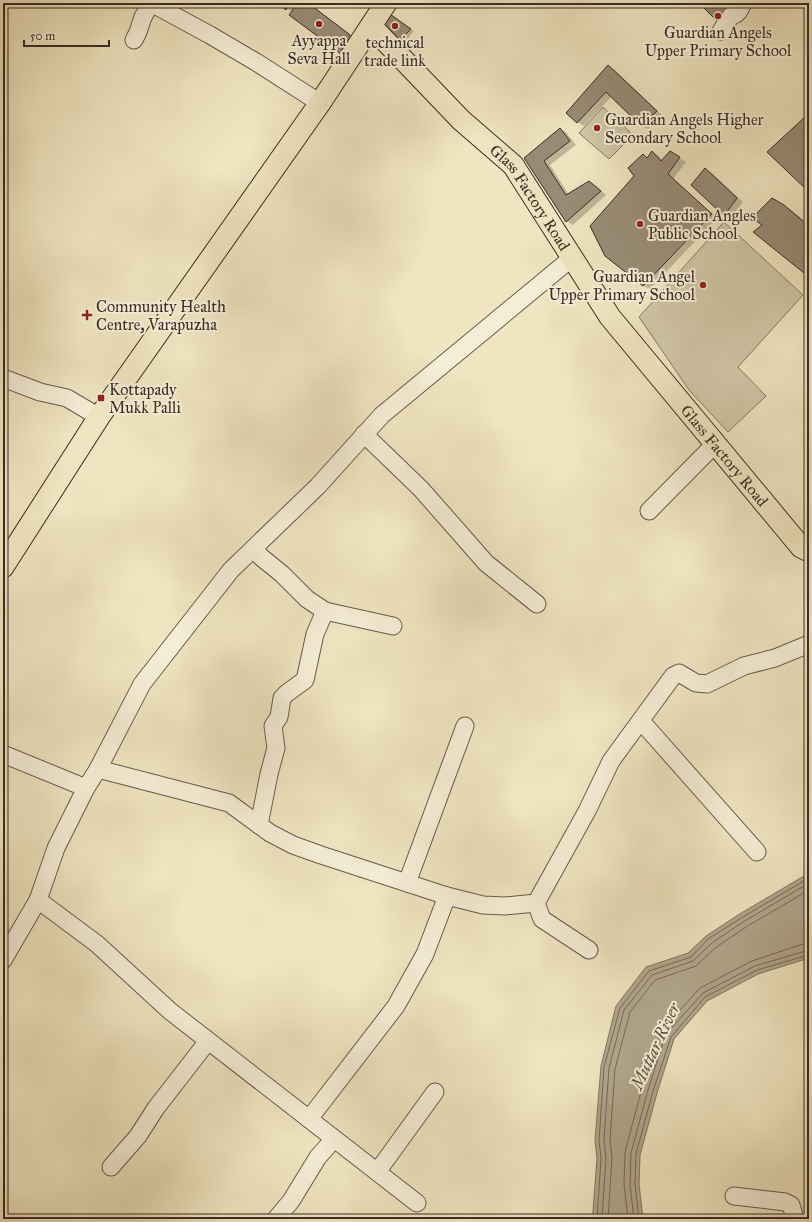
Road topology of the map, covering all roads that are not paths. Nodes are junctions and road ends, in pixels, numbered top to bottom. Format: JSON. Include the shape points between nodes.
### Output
{"nodes":[{"id":1,"x":386,"y":3,"type":"edge"},
{"id":2,"x":740,"y":3,"type":"edge"},
{"id":3,"x":371,"y":26,"type":"junction"},
{"id":4,"x":721,"y":31,"type":"dead end"},
{"id":5,"x":134,"y":40,"type":"dead end"},
{"id":6,"x":320,"y":103,"type":"junction"},
{"id":7,"x":573,"y":257,"type":"junction"},
{"id":8,"x":3,"y":378,"type":"edge"},
{"id":9,"x":99,"y":417,"type":"junction"},
{"id":10,"x":364,"y":434,"type":"junction"},
{"id":11,"x":715,"y":444,"type":"junction"},
{"id":12,"x":649,"y":512,"type":"dead end"},
{"id":13,"x":254,"y":549,"type":"junction"},
{"id":14,"x":809,"y":551,"type":"edge"},
{"id":15,"x":3,"y":567,"type":"edge"},
{"id":16,"x":537,"y":604,"type":"dead end"},
{"id":17,"x":325,"y":611,"type":"junction"},
{"id":18,"x":393,"y":626,"type":"dead end"},
{"id":19,"x":809,"y":644,"type":"edge"},
{"id":20,"x":641,"y":721,"type":"junction"},
{"id":21,"x":465,"y":726,"type":"dead end"},
{"id":22,"x":3,"y":754,"type":"edge"},
{"id":23,"x":98,"y":769,"type":"junction"},
{"id":24,"x":86,"y":788,"type":"junction"},
{"id":25,"x":259,"y":825,"type":"junction"},
{"id":26,"x":757,"y":852,"type":"dead end"},
{"id":27,"x":407,"y":883,"type":"junction"},
{"id":28,"x":447,"y":896,"type":"junction"},
{"id":29,"x":38,"y":900,"type":"junction"},
{"id":30,"x":536,"y":903,"type":"junction"},
{"id":31,"x":589,"y":950,"type":"dead end"},
{"id":32,"x":3,"y":960,"type":"edge"},
{"id":33,"x":208,"y":1041,"type":"junction"},
{"id":34,"x":435,"y":1092,"type":"dead end"},
{"id":35,"x":309,"y":1119,"type":"junction"},
{"id":36,"x":334,"y":1139,"type":"junction"},
{"id":37,"x":111,"y":1167,"type":"dead end"},
{"id":38,"x":377,"y":1172,"type":"junction"},
{"id":39,"x":734,"y":1196,"type":"dead end"},
{"id":40,"x":416,"y":1203,"type":"dead end"},
{"id":41,"x":276,"y":1219,"type":"edge"},
{"id":42,"x":795,"y":1219,"type":"edge"}],
"edges":[{"from":1,"to":3,"type":"main road"},
{"from":2,"to":4,"type":"street","via":[[742,5],[739,11],[731,16]]},
{"from":3,"to":6,"type":"main road"},
{"from":3,"to":7,"type":"main road","name":"Glass Factory Road","via":[[461,120],[513,165]]},
{"from":5,"to":6,"type":"street","via":[[151,3],[210,35]]},
{"from":6,"to":9,"type":"main road"},
{"from":7,"to":10,"type":"street","via":[[382,414]]},
{"from":7,"to":11,"type":"main road","name":"Glass Factory Road","via":[[610,317]]},
{"from":8,"to":9,"type":"street","via":[[40,392],[67,398]]},
{"from":9,"to":15,"type":"main road"},
{"from":10,"to":13,"type":"street","via":[[318,486]]},
{"from":10,"to":16,"type":"street","via":[[420,489],[486,563]]},
{"from":11,"to":12,"type":"street"},
{"from":11,"to":14,"type":"main road","name":"Glass Factory Road","via":[[801,547]]},
{"from":13,"to":17,"type":"street","via":[[307,599]]},
{"from":13,"to":23,"type":"street","via":[[231,570],[142,684]]},
{"from":17,"to":18,"type":"street"},
{"from":17,"to":25,"type":"street","via":[[314,634],[305,680],[282,698],[279,717],[273,726],[276,748]]},
{"from":19,"to":20,"type":"street","via":[[775,658],[744,666],[707,684],[696,683],[680,673],[673,676]]},
{"from":20,"to":26,"type":"street"},
{"from":20,"to":30,"type":"street","via":[[612,761]]},
{"from":21,"to":27,"type":"street"},
{"from":22,"to":24,"type":"street"},
{"from":23,"to":24,"type":"street"},
{"from":23,"to":25,"type":"street","via":[[229,803]]},
{"from":24,"to":29,"type":"street","via":[[56,848]]},
{"from":25,"to":27,"type":"street","via":[[293,845]]},
{"from":27,"to":28,"type":"street"},
{"from":28,"to":30,"type":"street","via":[[483,906]]},
{"from":28,"to":35,"type":"street","via":[[426,954],[396,1006]]},
{"from":29,"to":32,"type":"street"},
{"from":29,"to":33,"type":"street","via":[[97,944],[170,1011]]},
{"from":30,"to":31,"type":"street","via":[[542,919]]},
{"from":33,"to":35,"type":"street"},
{"from":33,"to":37,"type":"street","via":[[156,1108],[138,1136]]},
{"from":34,"to":38,"type":"street"},
{"from":35,"to":36,"type":"street"},
{"from":36,"to":38,"type":"street"},
{"from":36,"to":41,"type":"street","via":[[318,1157],[291,1201]]},
{"from":38,"to":40,"type":"street"},
{"from":39,"to":42,"type":"street","via":[[785,1202],[791,1206]]}]}
